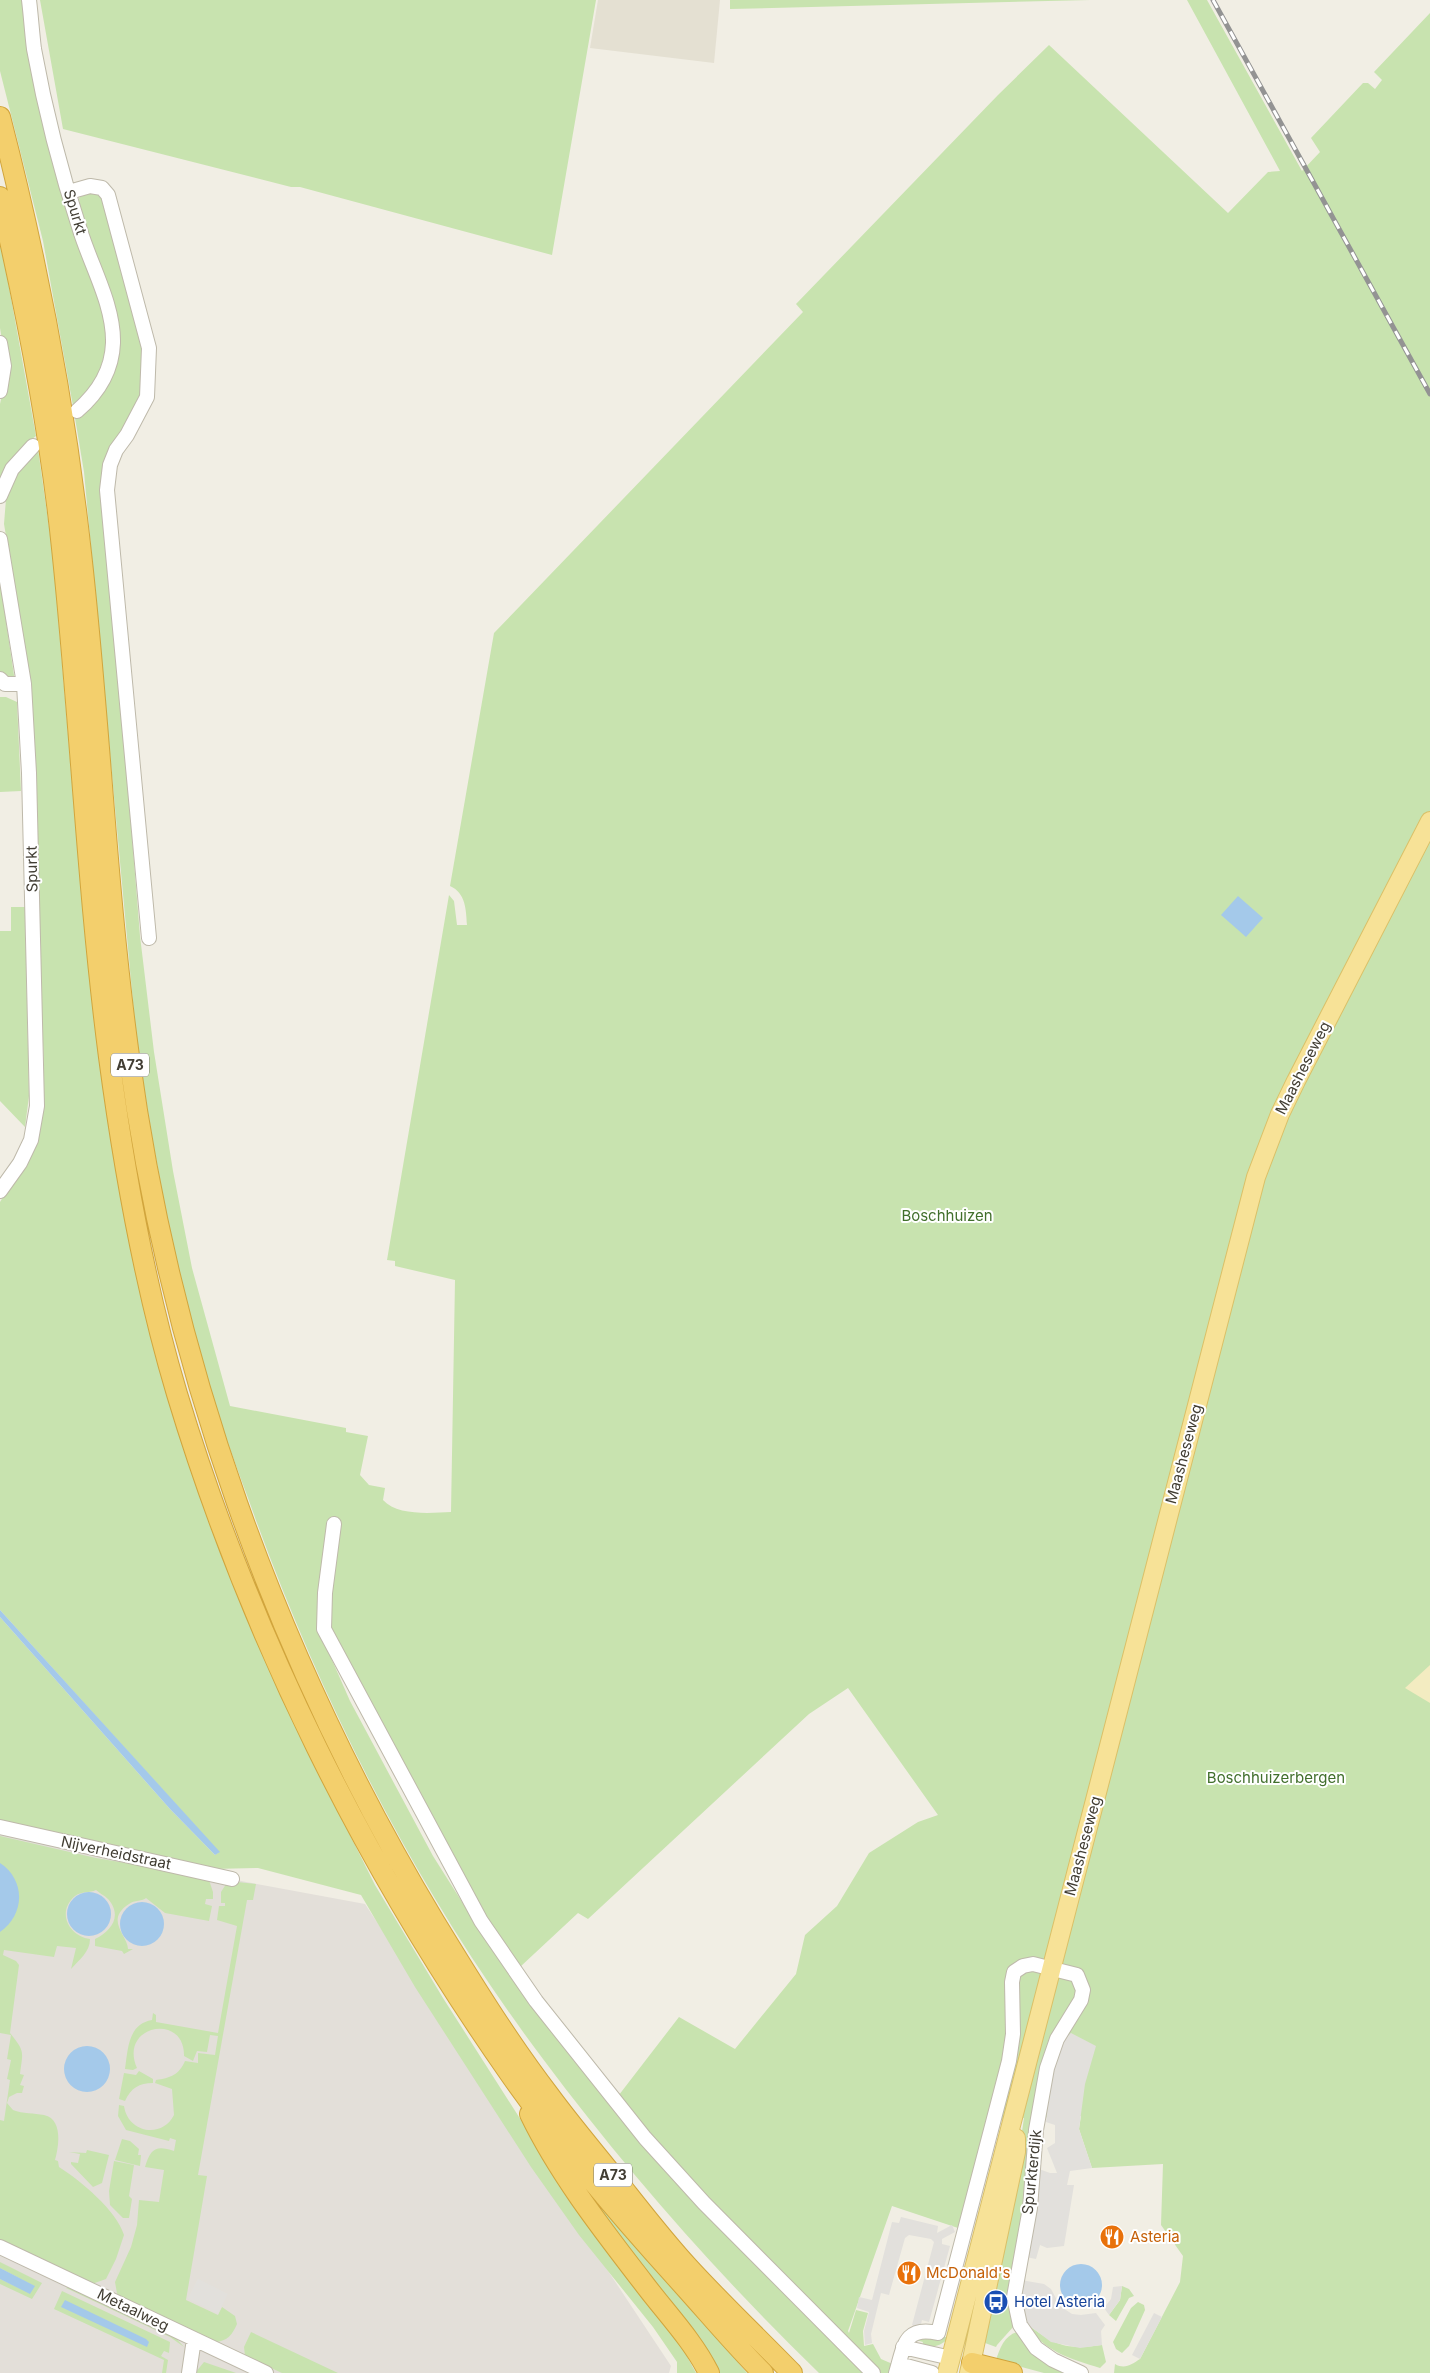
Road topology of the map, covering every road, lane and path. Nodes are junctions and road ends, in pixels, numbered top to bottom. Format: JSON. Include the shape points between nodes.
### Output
{"nodes":[{"id":1,"x":29,"y":0,"type":"edge"},
{"id":2,"x":0,"y":118,"type":"edge"},
{"id":3,"x":69,"y":192,"type":"junction"},
{"id":4,"x":0,"y":198,"type":"edge"},
{"id":5,"x":0,"y":343,"type":"edge"},
{"id":6,"x":0,"y":391,"type":"edge"},
{"id":7,"x":77,"y":411,"type":"dead end"},
{"id":8,"x":34,"y":446,"type":"dead end"},
{"id":9,"x":0,"y":496,"type":"edge"},
{"id":10,"x":0,"y":539,"type":"edge"},
{"id":11,"x":0,"y":680,"type":"edge"},
{"id":12,"x":24,"y":684,"type":"junction"},
{"id":13,"x":1430,"y":821,"type":"edge"},
{"id":14,"x":149,"y":938,"type":"dead end"},
{"id":15,"x":0,"y":1191,"type":"edge"},
{"id":16,"x":334,"y":1524,"type":"dead end"},
{"id":17,"x":0,"y":1827,"type":"edge"},
{"id":18,"x":232,"y":1878,"type":"dead end"},
{"id":19,"x":1051,"y":1968,"type":"junction"},
{"id":20,"x":509,"y":2072,"type":"junction"},
{"id":21,"x":1015,"y":2115,"type":"junction"},
{"id":22,"x":0,"y":2247,"type":"edge"},
{"id":23,"x":194,"y":2339,"type":"junction"},
{"id":24,"x":904,"y":2347,"type":"junction"},
{"id":25,"x":949,"y":2365,"type":"edge"},
{"id":26,"x":897,"y":2368,"type":"edge"},
{"id":27,"x":970,"y":2368,"type":"edge"},
{"id":28,"x":189,"y":2373,"type":"edge"},
{"id":29,"x":266,"y":2373,"type":"edge"},
{"id":30,"x":709,"y":2373,"type":"edge"},
{"id":31,"x":763,"y":2373,"type":"edge"},
{"id":32,"x":792,"y":2373,"type":"edge"},
{"id":33,"x":873,"y":2373,"type":"edge"},
{"id":34,"x":932,"y":2373,"type":"edge"},
{"id":35,"x":1012,"y":2373,"type":"edge"},
{"id":36,"x":1082,"y":2373,"type":"edge"}],
"edges":[{"from":1,"to":3,"type":"street","name":"Spurkt","via":[[34,48]]},
{"from":2,"to":32,"type":"highway","number":"A73","via":[[45,311],[63,414],[81,553],[128,1056],[150,1182],[200,1394],[253,1548],[296,1655],[363,1796],[490,2011],[549,2095],[686,2264]]},
{"from":3,"to":7,"type":"street","name":"Spurkt","via":[[106,304],[113,345],[106,377],[93,398]]},
{"from":3,"to":14,"type":"street","via":[[90,186],[102,188],[108,195],[149,348],[147,397],[116,450],[110,465],[107,490]]},
{"from":4,"to":20,"type":"highway","number":"A73","via":[[26,309],[62,544],[109,1057],[128,1183],[148,1281],[177,1394],[231,1555],[274,1657],[326,1766],[424,1942]]},
{"from":5,"to":6,"type":"street","via":[[4,366]]},
{"from":8,"to":9,"type":"street","via":[[12,469]]},
{"from":10,"to":12,"type":"street","name":"Spurkt"},
{"from":11,"to":12,"type":"street","via":[[6,684]]},
{"from":12,"to":15,"type":"street","name":"Spurkt","via":[[37,1106],[31,1140],[20,1163]]},
{"from":13,"to":19,"type":"main road","name":"Maasheseweg","via":[[1296,1081],[1256,1177]]},
{"from":16,"to":33,"type":"street","via":[[324,1629],[481,1921],[536,2001],[645,2138],[704,2203]]},
{"from":17,"to":18,"type":"street","name":"Nijverheidstraat"},
{"from":19,"to":21,"type":"main road","name":"Maasheseweg"},
{"from":19,"to":24,"type":"street","via":[[1027,1964],[1014,1972],[1014,2034],[1009,2061],[938,2332],[924,2330],[913,2334],[905,2341]]},
{"from":19,"to":36,"type":"street","name":"Spurkterdijk","via":[[1077,1975],[1083,1990],[1081,2000],[1057,2040],[1047,2068],[1036,2130],[1030,2208],[1014,2297],[1020,2326],[1036,2348]]},
{"from":20,"to":30,"type":"highway","number":"A73","via":[[543,2141],[637,2274],[692,2344]]},
{"from":20,"to":31,"type":"highway","number":"A73","via":[[636,2233]]},
{"from":21,"to":25,"type":"main road","name":"Maasheseweg"},
{"from":21,"to":27,"type":"main road","name":"Maasheseweg","via":[[1016,2152]]},
{"from":22,"to":23,"type":"street","name":"Metaalweg"},
{"from":23,"to":28,"type":"street"},
{"from":23,"to":29,"type":"street","name":"Metaalweg"},
{"from":24,"to":25,"type":"street"},
{"from":24,"to":26,"type":"street"},
{"from":25,"to":27,"type":"main road"},
{"from":26,"to":34,"type":"street"},
{"from":27,"to":35,"type":"highway"}]}
